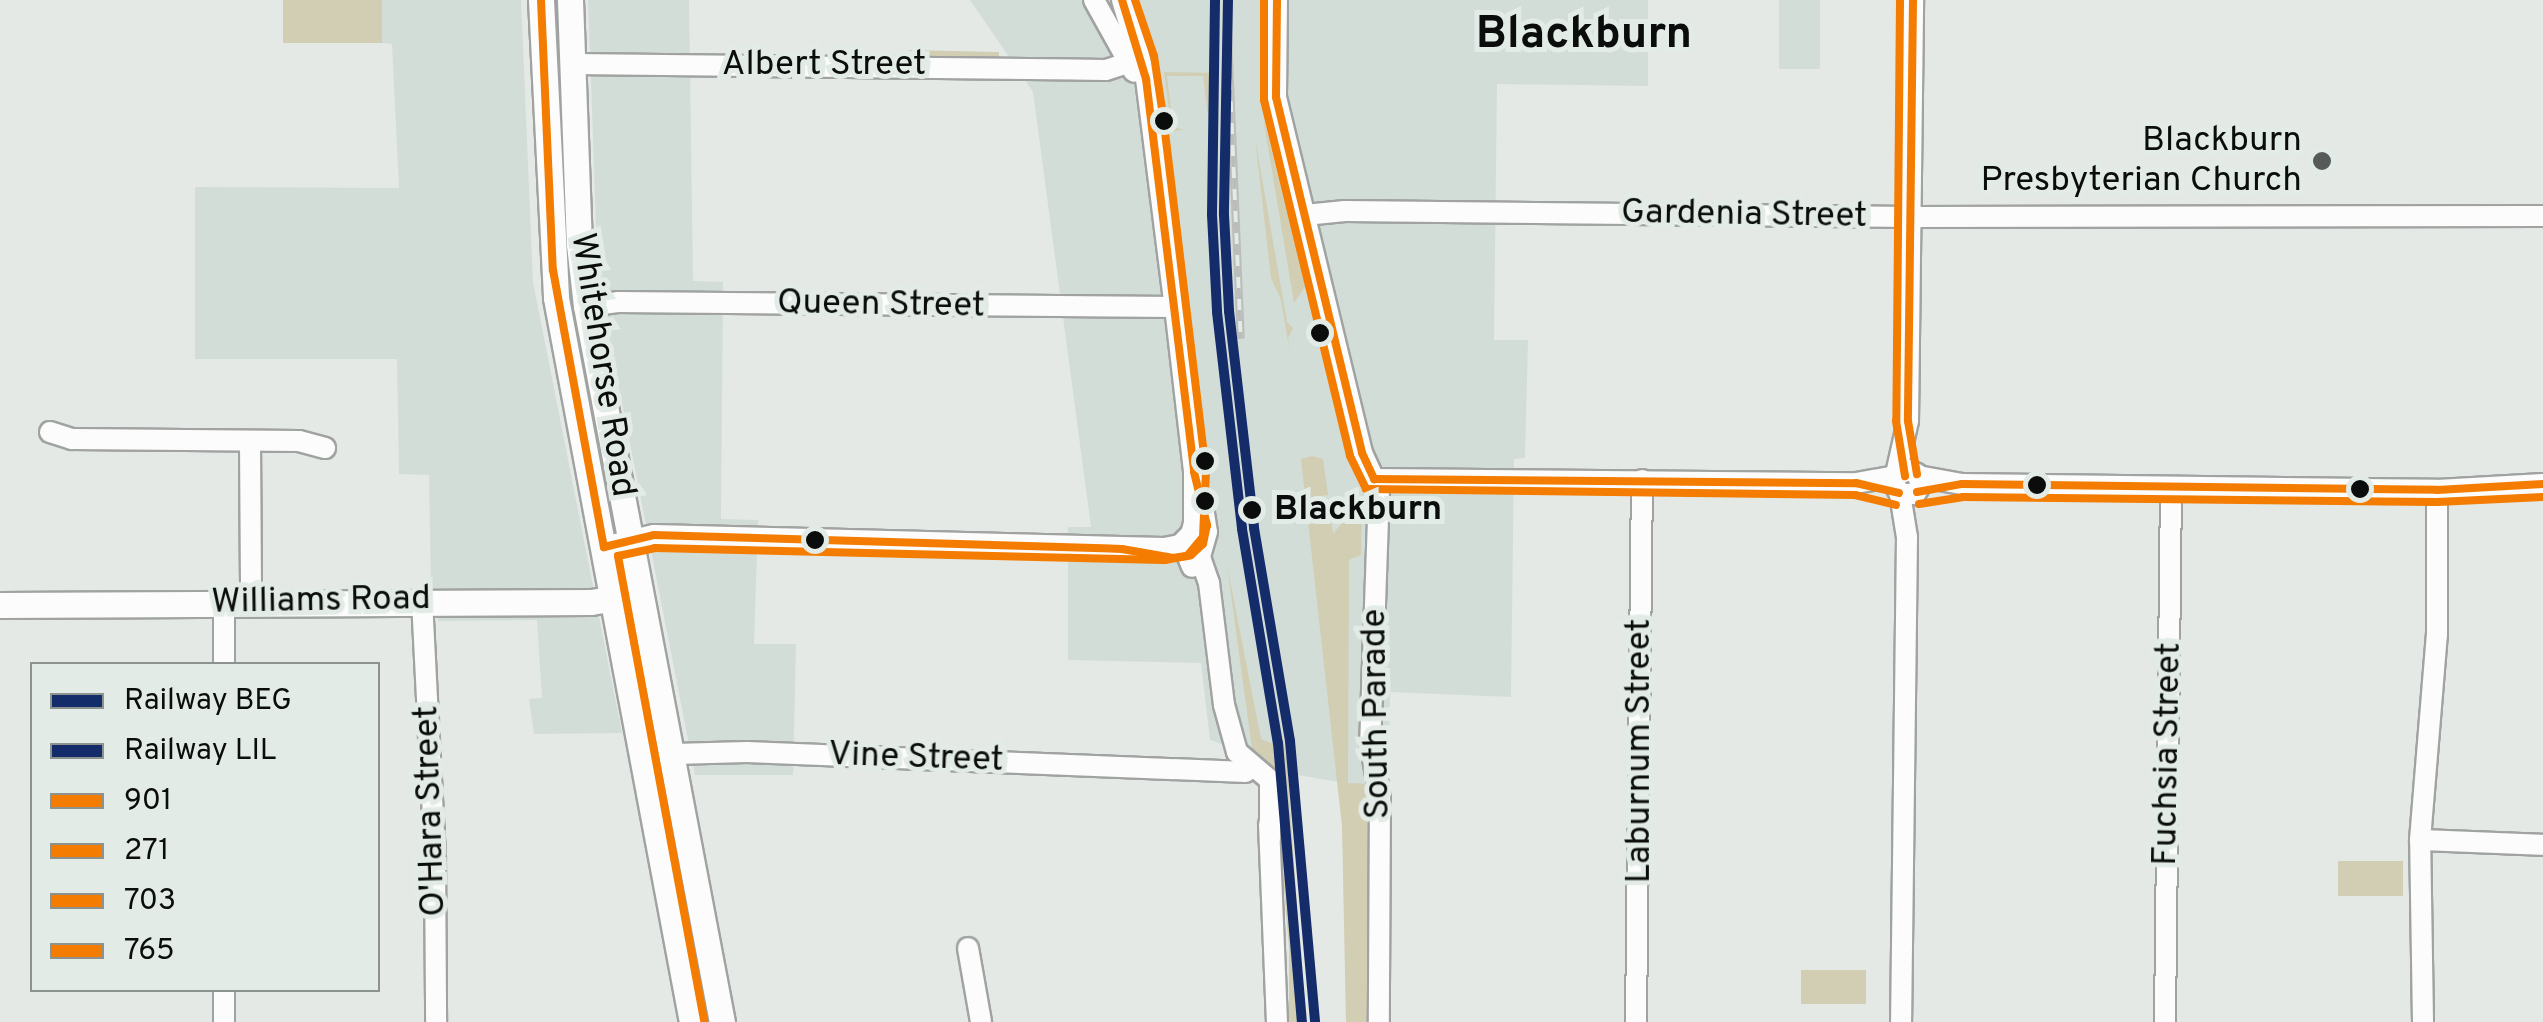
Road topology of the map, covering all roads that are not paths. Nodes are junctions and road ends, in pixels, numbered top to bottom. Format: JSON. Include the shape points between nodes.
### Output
{"nodes":[{"id":1,"x":542,"y":0,"type":"edge"},
{"id":2,"x":570,"y":0,"type":"edge"},
{"id":3,"x":1094,"y":0,"type":"edge"},
{"id":4,"x":1122,"y":0,"type":"edge"},
{"id":5,"x":1277,"y":0,"type":"edge"},
{"id":6,"x":1913,"y":0,"type":"edge"},
{"id":7,"x":1130,"y":54,"type":"junction"},
{"id":8,"x":573,"y":64,"type":"junction"},
{"id":9,"x":1305,"y":215,"type":"junction"},
{"id":10,"x":2543,"y":216,"type":"edge"},
{"id":11,"x":1910,"y":217,"type":"junction"},
{"id":12,"x":586,"y":306,"type":"junction"},
{"id":13,"x":1176,"y":307,"type":"junction"},
{"id":14,"x":50,"y":432,"type":"dead end"},
{"id":15,"x":250,"y":443,"type":"junction"},
{"id":16,"x":325,"y":448,"type":"dead end"},
{"id":17,"x":1374,"y":479,"type":"junction"},
{"id":18,"x":1908,"y":484,"type":"junction"},
{"id":19,"x":2543,"y":484,"type":"edge"},
{"id":20,"x":2171,"y":487,"type":"junction"},
{"id":21,"x":1642,"y":490,"type":"junction"},
{"id":22,"x":2436,"y":490,"type":"junction"},
{"id":23,"x":631,"y":540,"type":"junction"},
{"id":24,"x":604,"y":547,"type":"junction"},
{"id":25,"x":1188,"y":553,"type":"junction"},
{"id":26,"x":642,"y":593,"type":"junction"},
{"id":27,"x":614,"y":598,"type":"junction"},
{"id":28,"x":251,"y":600,"type":"junction"},
{"id":29,"x":422,"y":600,"type":"junction"},
{"id":30,"x":0,"y":605,"type":"edge"},
{"id":31,"x":224,"y":607,"type":"junction"},
{"id":32,"x":224,"y":662,"type":"edge"},
{"id":33,"x":674,"y":754,"type":"junction"},
{"id":34,"x":1229,"y":757,"type":"junction"},
{"id":35,"x":2420,"y":840,"type":"junction"},
{"id":36,"x":2543,"y":845,"type":"edge"},
{"id":37,"x":968,"y":948,"type":"dead end"},
{"id":38,"x":224,"y":992,"type":"edge"},
{"id":39,"x":224,"y":1022,"type":"edge"},
{"id":40,"x":436,"y":1022,"type":"edge"},
{"id":41,"x":692,"y":1022,"type":"edge"},
{"id":42,"x":722,"y":1022,"type":"edge"},
{"id":43,"x":981,"y":1022,"type":"edge"},
{"id":44,"x":1277,"y":1022,"type":"edge"},
{"id":45,"x":1379,"y":1022,"type":"edge"},
{"id":46,"x":1636,"y":1022,"type":"edge"},
{"id":47,"x":1901,"y":1022,"type":"edge"},
{"id":48,"x":2166,"y":1022,"type":"edge"},
{"id":49,"x":2423,"y":1022,"type":"edge"}],
"edges":[{"from":1,"to":24,"type":"main road","name":"Whitehorse Road","via":[[554,284]]},
{"from":2,"to":8,"type":"main road","name":"Whitehorse Road"},
{"from":3,"to":7,"type":"street"},
{"from":4,"to":7,"type":"street"},
{"from":5,"to":9,"type":"street","name":"South Parade","via":[[1275,88]]},
{"from":6,"to":11,"type":"street"},
{"from":7,"to":8,"type":"street","name":"Albert Street","via":[[1106,70]]},
{"from":7,"to":13,"type":"street","via":[[1150,111]]},
{"from":8,"to":12,"type":"main road","name":"Whitehorse Road"},
{"from":9,"to":11,"type":"street","name":"Gardenia Street"},
{"from":9,"to":17,"type":"street","name":"South Parade","via":[[1362,453]]},
{"from":10,"to":11,"type":"street","name":"Gardenia Street"},
{"from":11,"to":18,"type":"street"},
{"from":12,"to":13,"type":"street","name":"Queen Street"},
{"from":12,"to":23,"type":"main road","name":"Whitehorse Road"},
{"from":13,"to":25,"type":"street","via":[[1194,472]]},
{"from":14,"to":15,"type":"street","via":[[72,439]]},
{"from":15,"to":16,"type":"street"},
{"from":15,"to":28,"type":"street"},
{"from":17,"to":21,"type":"street"},
{"from":17,"to":45,"type":"street","name":"South Parade","via":[[1379,557],[1371,610],[1370,743],[1380,796]]},
{"from":18,"to":20,"type":"street"},
{"from":18,"to":21,"type":"street"},
{"from":18,"to":47,"type":"street"},
{"from":19,"to":22,"type":"street"},
{"from":20,"to":22,"type":"street"},
{"from":20,"to":48,"type":"street","name":"Fuchsia Street"},
{"from":21,"to":46,"type":"street","name":"Laburnum Street"},
{"from":22,"to":35,"type":"street","via":[[2437,635]]},
{"from":23,"to":24,"type":"street"},
{"from":23,"to":25,"type":"street","via":[[654,535]]},
{"from":23,"to":26,"type":"main road","name":"Whitehorse Road"},
{"from":24,"to":27,"type":"main road","name":"Whitehorse Road"},
{"from":25,"to":34,"type":"street","via":[[1210,597]]},
{"from":26,"to":27,"type":"main road","name":"Williams Road"},
{"from":26,"to":33,"type":"main road","name":"Whitehorse Road"},
{"from":27,"to":29,"type":"main road","name":"Williams Road"},
{"from":27,"to":41,"type":"main road","name":"Whitehorse Road"},
{"from":28,"to":29,"type":"main road","name":"Williams Road"},
{"from":28,"to":31,"type":"main road","name":"Williams Road"},
{"from":29,"to":40,"type":"street","name":"O'Hara Street"},
{"from":30,"to":31,"type":"main road","name":"Williams Road"},
{"from":31,"to":32,"type":"street"},
{"from":33,"to":34,"type":"street","name":"Vine Street","via":[[1158,766]]},
{"from":33,"to":42,"type":"main road","name":"Whitehorse Road"},
{"from":34,"to":44,"type":"street","via":[[1270,780]]},
{"from":35,"to":36,"type":"street"},
{"from":35,"to":49,"type":"street"},
{"from":37,"to":43,"type":"street"},
{"from":38,"to":39,"type":"street"}]}
